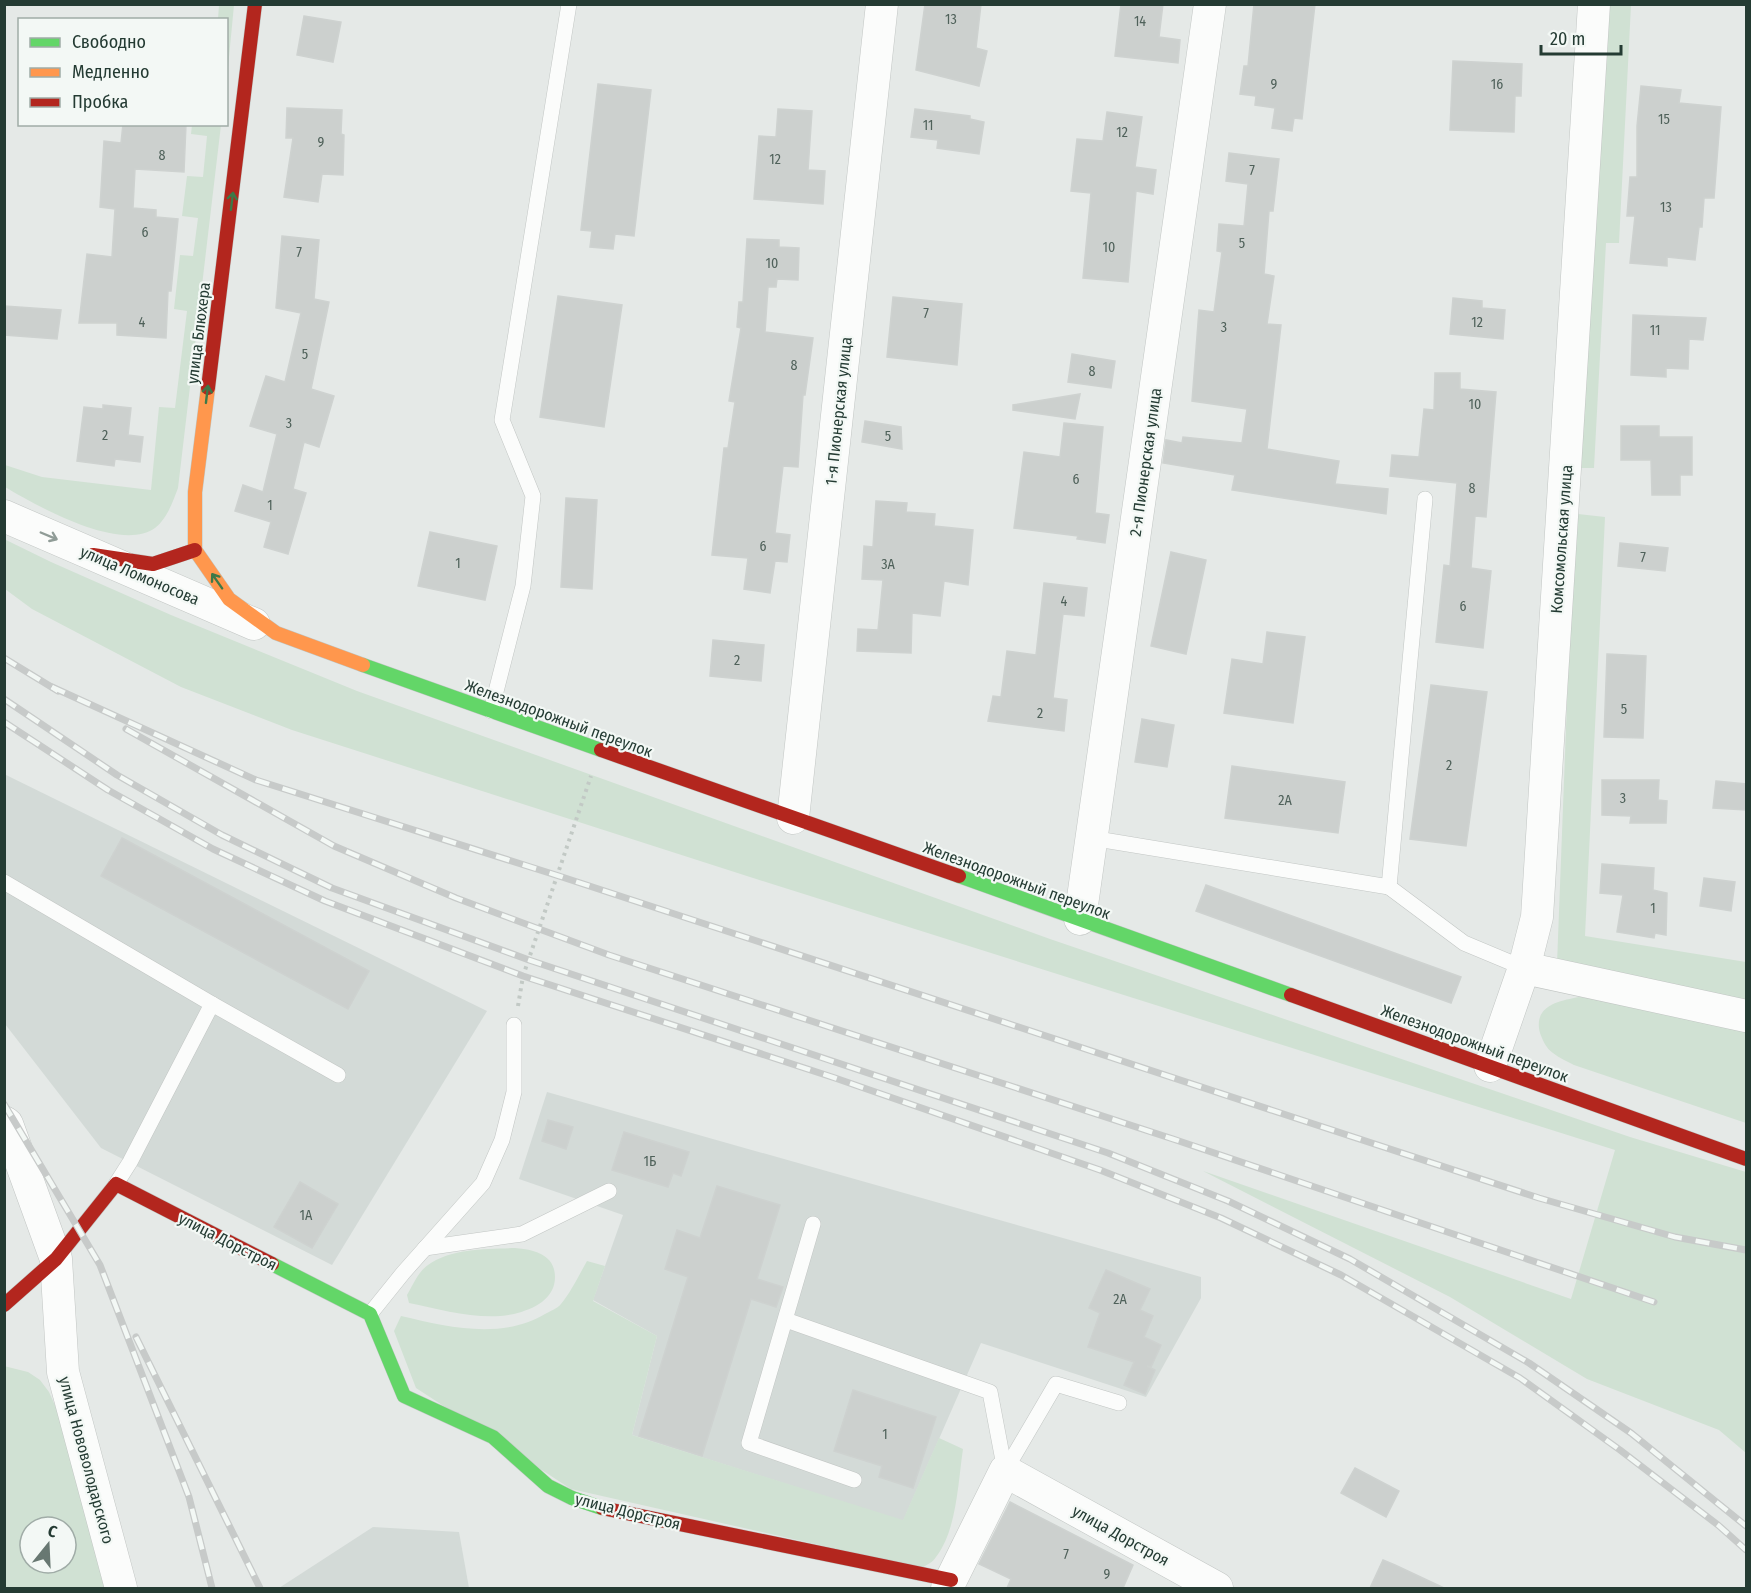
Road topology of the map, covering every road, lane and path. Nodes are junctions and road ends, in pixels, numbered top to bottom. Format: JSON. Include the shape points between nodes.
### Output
{"nodes":[{"id":1,"x":255,"y":4,"type":"edge"},
{"id":2,"x":569,"y":4,"type":"edge"},
{"id":3,"x":882,"y":4,"type":"edge"},
{"id":4,"x":1210,"y":4,"type":"edge"},
{"id":5,"x":1594,"y":4,"type":"edge"},
{"id":6,"x":1425,"y":499,"type":"dead end"},
{"id":7,"x":4,"y":516,"type":"edge"},
{"id":8,"x":195,"y":550,"type":"junction"},
{"id":9,"x":93,"y":555,"type":"junction"},
{"id":10,"x":276,"y":633,"type":"junction"},
{"id":11,"x":491,"y":711,"type":"junction"},
{"id":12,"x":599,"y":750,"type":"junction"},
{"id":13,"x":793,"y":818,"type":"junction"},
{"id":14,"x":1091,"y":838,"type":"junction"},
{"id":15,"x":4,"y":882,"type":"edge"},
{"id":16,"x":1389,"y":887,"type":"junction"},
{"id":17,"x":1080,"y":919,"type":"junction"},
{"id":18,"x":1524,"y":968,"type":"junction"},
{"id":19,"x":213,"y":1004,"type":"junction"},
{"id":20,"x":1746,"y":1016,"type":"edge"},
{"id":21,"x":514,"y":1025,"type":"joint"},
{"id":22,"x":1490,"y":1066,"type":"junction"},
{"id":23,"x":338,"y":1075,"type":"dead end"},
{"id":24,"x":4,"y":1122,"type":"edge"},
{"id":25,"x":1746,"y":1159,"type":"edge"},
{"id":26,"x":116,"y":1184,"type":"junction"},
{"id":27,"x":609,"y":1191,"type":"dead end"},
{"id":28,"x":813,"y":1224,"type":"dead end"},
{"id":29,"x":425,"y":1248,"type":"junction"},
{"id":30,"x":56,"y":1259,"type":"junction"},
{"id":31,"x":4,"y":1305,"type":"edge"},
{"id":32,"x":370,"y":1314,"type":"junction"},
{"id":33,"x":786,"y":1320,"type":"junction"},
{"id":34,"x":1119,"y":1403,"type":"dead end"},
{"id":35,"x":1005,"y":1471,"type":"junction"},
{"id":36,"x":854,"y":1480,"type":"dead end"},
{"id":37,"x":949,"y":1584,"type":"edge"},
{"id":38,"x":121,"y":1588,"type":"edge"},
{"id":39,"x":1217,"y":1588,"type":"edge"}],
"edges":[{"from":8,"to":1,"type":"street","name":"улица Блюхера","one_way":true,"via":[[195,492]]},
{"from":2,"to":11,"type":"lane","via":[[502,420],[533,496],[524,586]]},
{"from":3,"to":13,"type":"street","name":"1-я Пионерская улица"},
{"from":4,"to":14,"type":"street","name":"2-я Пионерская улица"},
{"from":5,"to":18,"type":"street","name":"Комсомольская улица","via":[[1537,917]]},
{"from":6,"to":16,"type":"lane"},
{"from":7,"to":9,"type":"street","name":"улица Ломоносова","one_way":true},
{"from":8,"to":9,"type":"street","via":[[153,564]]},
{"from":10,"to":8,"type":"street","one_way":true,"via":[[229,599]]},
{"from":9,"to":10,"type":"street","name":"улица Ломоносова"},
{"from":10,"to":11,"type":"street","name":"Железнодорожный переулок"},
{"from":11,"to":12,"type":"street","name":"Железнодорожный переулок"},
{"from":12,"to":13,"type":"street","name":"Железнодорожный переулок"},
{"from":12,"to":21,"type":"path","via":[[523,976]]},
{"from":13,"to":17,"type":"street","name":"Железнодорожный переулок"},
{"from":14,"to":16,"type":"lane"},
{"from":14,"to":17,"type":"street","name":"2-я Пионерская улица"},
{"from":15,"to":19,"type":"lane"},
{"from":16,"to":18,"type":"lane","via":[[1464,943]]},
{"from":17,"to":22,"type":"street","name":"Железнодорожный переулок"},
{"from":18,"to":20,"type":"street"},
{"from":18,"to":22,"type":"street","name":"Комсомольская улица"},
{"from":19,"to":23,"type":"lane"},
{"from":19,"to":26,"type":"lane"},
{"from":21,"to":29,"type":"lane","via":[[514,1092],[502,1140],[483,1183]]},
{"from":22,"to":25,"type":"street","name":"Железнодорожный переулок"},
{"from":24,"to":30,"type":"street","name":"улица Нововолодарского"},
{"from":26,"to":30,"type":"street"},
{"from":26,"to":32,"type":"street","name":"улица Дорстроя"},
{"from":27,"to":29,"type":"lane","via":[[522,1234]]},
{"from":28,"to":33,"type":"lane"},
{"from":29,"to":32,"type":"lane"},
{"from":30,"to":31,"type":"street"},
{"from":30,"to":38,"type":"street","name":"улица Нововолодарского","via":[[63,1372]]},
{"from":32,"to":37,"type":"street","name":"улица Дорстроя","via":[[404,1396],[493,1437],[548,1486],[572,1498],[602,1508]]},
{"from":33,"to":35,"type":"lane","via":[[990,1392]]},
{"from":33,"to":36,"type":"lane","via":[[749,1443]]},
{"from":34,"to":35,"type":"lane","via":[[1056,1384]]},
{"from":35,"to":37,"type":"street","name":"улица Дорстроя"},
{"from":35,"to":39,"type":"street","name":"улица Дорстроя"}]}
